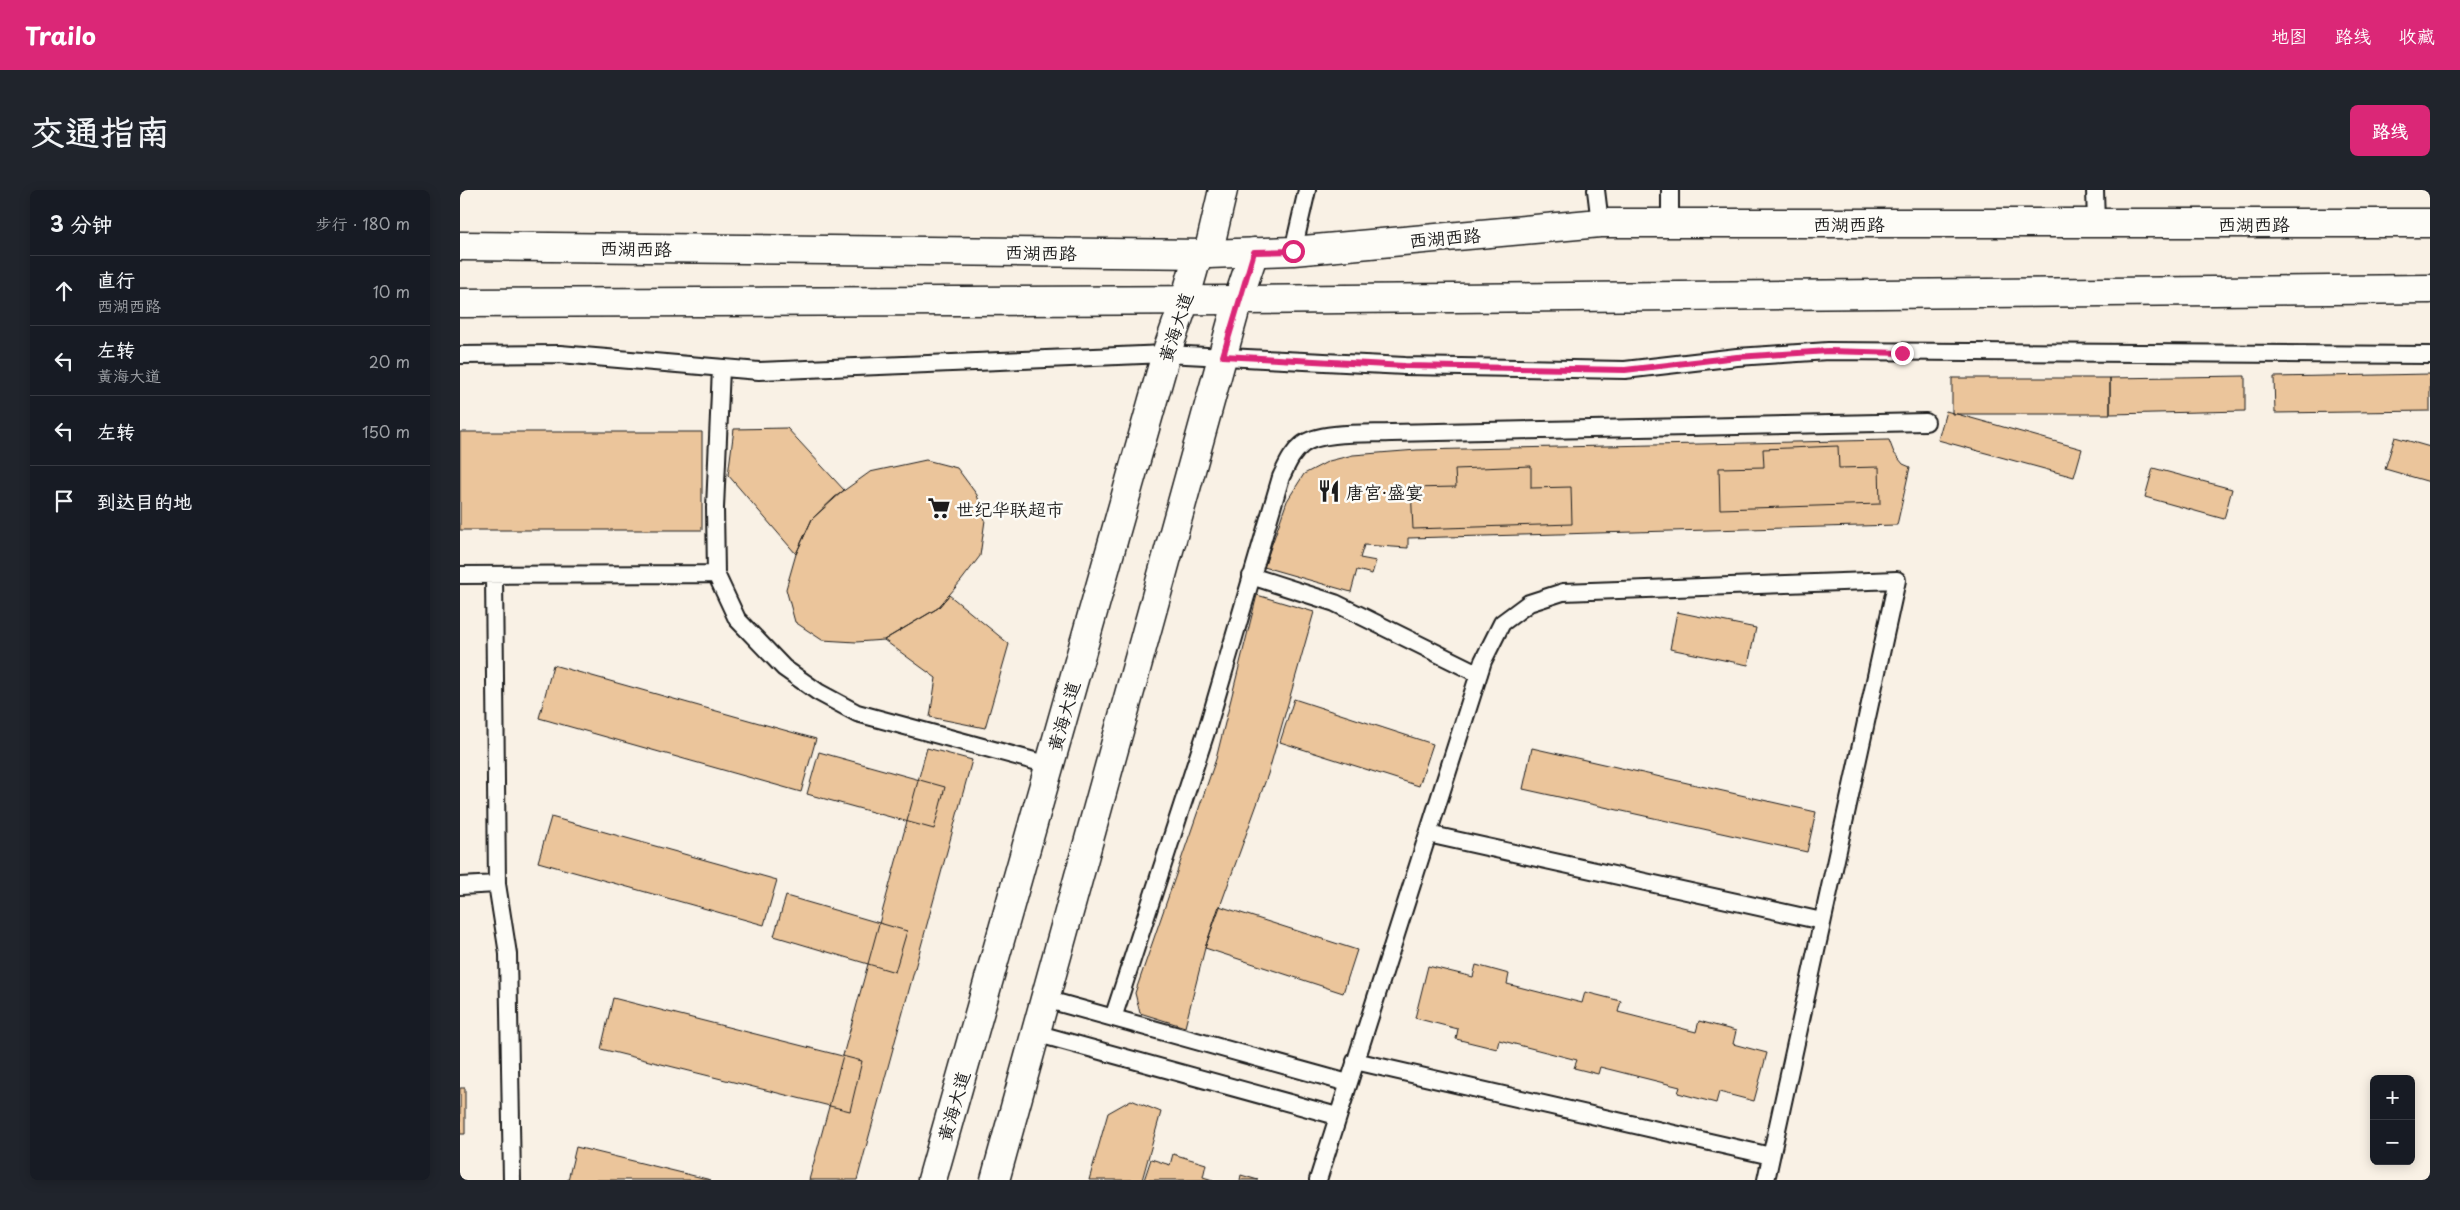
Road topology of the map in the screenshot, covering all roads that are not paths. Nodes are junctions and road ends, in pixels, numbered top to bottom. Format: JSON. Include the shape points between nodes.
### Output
{"nodes":[{"id":1,"x":1223,"y":190,"type":"edge"},
{"id":2,"x":1308,"y":190,"type":"edge"},
{"id":3,"x":1596,"y":190,"type":"edge"},
{"id":4,"x":1670,"y":190,"type":"edge"},
{"id":5,"x":2094,"y":190,"type":"edge"},
{"id":6,"x":1600,"y":223,"type":"junction"},
{"id":7,"x":1670,"y":223,"type":"junction"},
{"id":8,"x":2096,"y":223,"type":"junction"},
{"id":9,"x":2430,"y":223,"type":"edge"},
{"id":10,"x":460,"y":246,"type":"edge"},
{"id":11,"x":1293,"y":251,"type":"junction"},
{"id":12,"x":1254,"y":252,"type":"junction"},
{"id":13,"x":1203,"y":254,"type":"junction"},
{"id":14,"x":2430,"y":289,"type":"edge"},
{"id":15,"x":1185,"y":300,"type":"junction"},
{"id":16,"x":1238,"y":300,"type":"junction"},
{"id":17,"x":460,"y":303,"type":"edge"},
{"id":18,"x":1166,"y":354,"type":"junction"},
{"id":19,"x":2430,"y":355,"type":"edge"},
{"id":20,"x":460,"y":356,"type":"edge"},
{"id":21,"x":1223,"y":356,"type":"junction"},
{"id":22,"x":721,"y":368,"type":"junction"},
{"id":23,"x":1926,"y":422,"type":"dead end"},
{"id":24,"x":716,"y":574,"type":"junction"},
{"id":25,"x":460,"y":575,"type":"edge"},
{"id":26,"x":494,"y":575,"type":"junction"},
{"id":27,"x":1251,"y":576,"type":"junction"},
{"id":28,"x":1479,"y":674,"type":"junction"},
{"id":29,"x":1049,"y":765,"type":"junction"},
{"id":30,"x":1428,"y":834,"type":"junction"},
{"id":31,"x":497,"y":884,"type":"junction"},
{"id":32,"x":460,"y":886,"type":"edge"},
{"id":33,"x":1822,"y":920,"type":"junction"},
{"id":34,"x":1045,"y":999,"type":"junction"},
{"id":35,"x":1113,"y":1018,"type":"junction"},
{"id":36,"x":1036,"y":1033,"type":"junction"},
{"id":37,"x":1355,"y":1061,"type":"junction"},
{"id":38,"x":1348,"y":1082,"type":"junction"},
{"id":39,"x":1337,"y":1116,"type":"junction"},
{"id":40,"x":1771,"y":1156,"type":"junction"},
{"id":41,"x":512,"y":1180,"type":"edge"},
{"id":42,"x":932,"y":1180,"type":"edge"},
{"id":43,"x":995,"y":1180,"type":"edge"},
{"id":44,"x":1318,"y":1180,"type":"edge"},
{"id":45,"x":1766,"y":1180,"type":"edge"}],
"edges":[{"from":1,"to":13,"type":"main road","name":"黄海大道"},
{"from":2,"to":11,"type":"lane"},
{"from":3,"to":6,"type":"lane"},
{"from":4,"to":7,"type":"lane"},
{"from":5,"to":8,"type":"lane"},
{"from":6,"to":7,"type":"main road","name":"西湖西路"},
{"from":6,"to":11,"type":"main road","name":"西湖西路"},
{"from":7,"to":8,"type":"main road","name":"西湖西路"},
{"from":8,"to":9,"type":"main road","name":"西湖西路"},
{"from":10,"to":13,"type":"main road","name":"西湖西路"},
{"from":11,"to":12,"type":"main road","name":"西湖西路"},
{"from":12,"to":13,"type":"main road","name":"西湖西路"},
{"from":12,"to":16,"type":"main road"},
{"from":13,"to":15,"type":"main road","name":"黄海大道"},
{"from":14,"to":16,"type":"main road"},
{"from":15,"to":16,"type":"main road"},
{"from":15,"to":17,"type":"main road"},
{"from":15,"to":18,"type":"main road","name":"黄海大道"},
{"from":16,"to":21,"type":"main road"},
{"from":18,"to":21,"type":"lane"},
{"from":18,"to":22,"type":"lane","via":[[759,371]]},
{"from":18,"to":29,"type":"main road","name":"黄海大道"},
{"from":19,"to":21,"type":"lane","via":[[1828,351],[1737,357],[1625,370],[1405,366]]},
{"from":20,"to":22,"type":"lane","via":[[560,354]]},
{"from":21,"to":34,"type":"main road"},
{"from":22,"to":24,"type":"lane","via":[[715,508]]},
{"from":23,"to":27,"type":"lane","via":[[1324,436],[1303,443],[1291,456],[1281,477]]},
{"from":24,"to":26,"type":"lane"},
{"from":24,"to":29,"type":"lane","via":[[738,619],[784,668],[818,692],[856,713]]},
{"from":25,"to":26,"type":"lane"},
{"from":26,"to":31,"type":"lane"},
{"from":27,"to":28,"type":"lane","via":[[1335,603]]},
{"from":27,"to":35,"type":"lane","via":[[1208,726]]},
{"from":28,"to":30,"type":"lane"},
{"from":28,"to":33,"type":"lane","via":[[1502,623],[1528,603],[1563,592],[1897,580]]},
{"from":29,"to":42,"type":"main road","name":"黄海大道"},
{"from":30,"to":33,"type":"lane"},
{"from":30,"to":37,"type":"lane"},
{"from":31,"to":32,"type":"lane"},
{"from":31,"to":41,"type":"lane","via":[[508,954]]},
{"from":33,"to":40,"type":"lane"},
{"from":34,"to":35,"type":"lane"},
{"from":34,"to":36,"type":"main road"},
{"from":35,"to":38,"type":"lane"},
{"from":36,"to":39,"type":"lane"},
{"from":36,"to":43,"type":"main road"},
{"from":37,"to":38,"type":"lane"},
{"from":37,"to":40,"type":"lane"},
{"from":38,"to":39,"type":"lane"},
{"from":39,"to":44,"type":"lane"},
{"from":40,"to":45,"type":"lane"}]}
